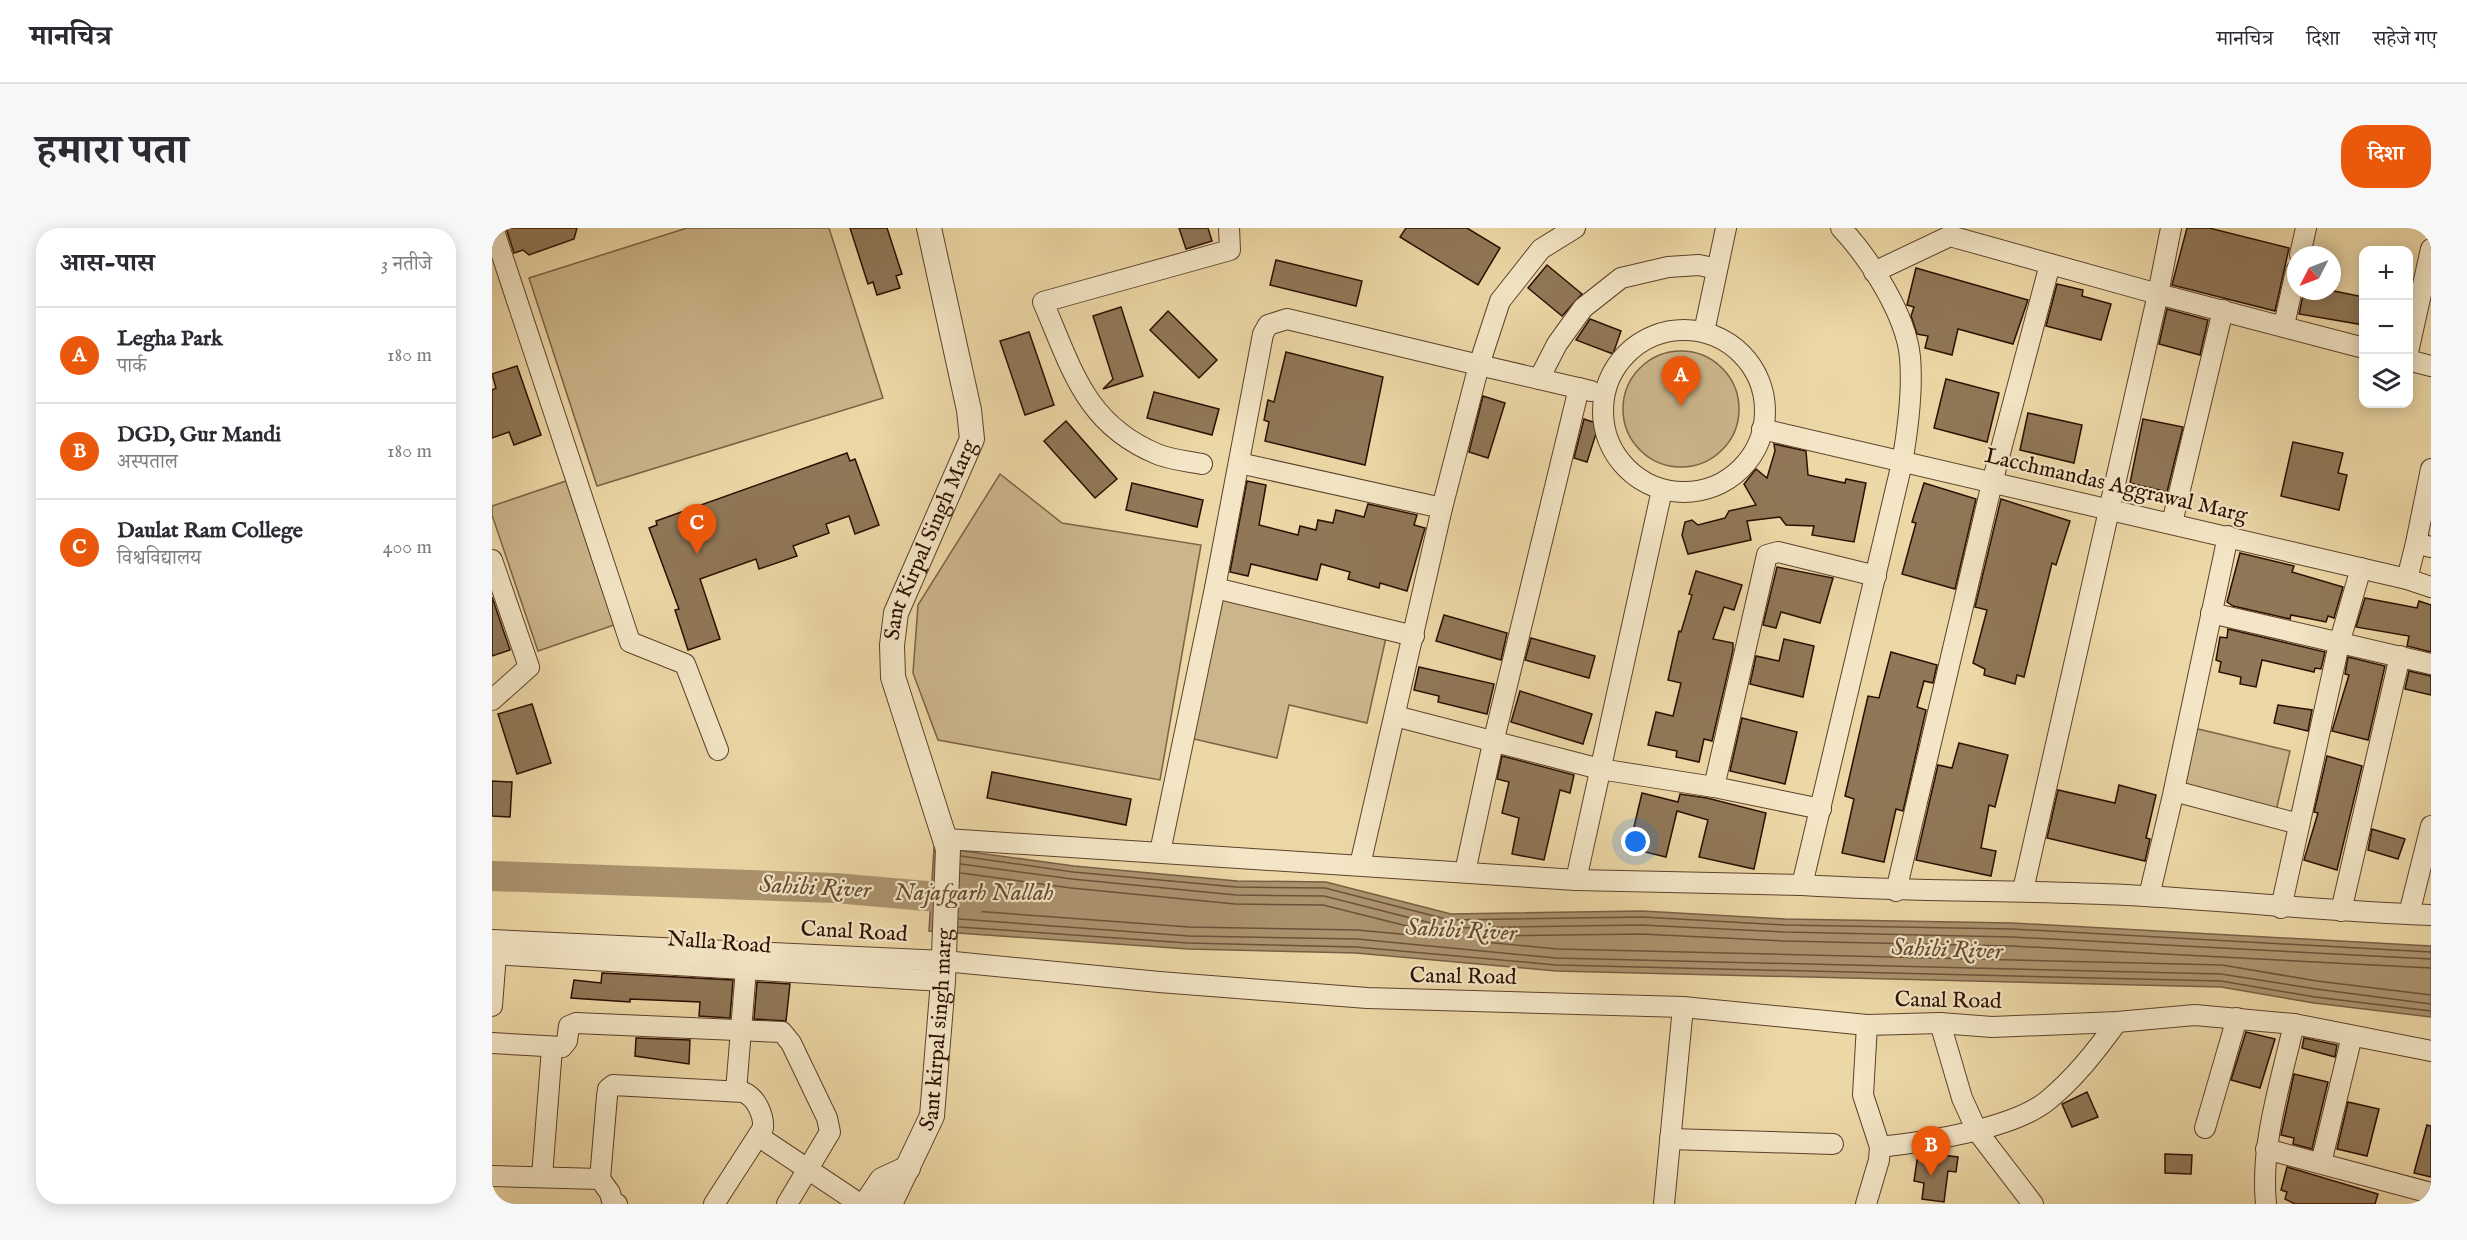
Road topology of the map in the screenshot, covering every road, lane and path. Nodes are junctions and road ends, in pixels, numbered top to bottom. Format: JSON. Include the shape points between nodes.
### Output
{"nodes":[{"id":1,"x":493,"y":228,"type":"edge"},
{"id":2,"x":929,"y":228,"type":"edge"},
{"id":3,"x":1229,"y":228,"type":"edge"},
{"id":4,"x":1575,"y":228,"type":"edge"},
{"id":5,"x":1726,"y":228,"type":"edge"},
{"id":6,"x":1841,"y":228,"type":"edge"},
{"id":7,"x":2171,"y":228,"type":"edge"},
{"id":8,"x":2306,"y":228,"type":"edge"},
{"id":9,"x":1948,"y":232,"type":"edge"},
{"id":10,"x":2302,"y":246,"type":"edge"},
{"id":11,"x":2431,"y":249,"type":"edge"},
{"id":12,"x":2050,"y":264,"type":"junction"},
{"id":13,"x":1717,"y":269,"type":"junction"},
{"id":14,"x":1874,"y":272,"type":"junction"},
{"id":15,"x":2158,"y":294,"type":"junction"},
{"id":16,"x":2290,"y":300,"type":"edge"},
{"id":17,"x":2223,"y":310,"type":"junction"},
{"id":18,"x":2284,"y":325,"type":"junction"},
{"id":19,"x":1704,"y":332,"type":"junction"},
{"id":20,"x":2413,"y":333,"type":"edge"},
{"id":21,"x":2359,"y":347,"type":"edge"},
{"id":22,"x":2413,"y":361,"type":"edge"},
{"id":23,"x":1479,"y":364,"type":"junction"},
{"id":24,"x":2431,"y":366,"type":"edge"},
{"id":25,"x":1539,"y":379,"type":"junction"},
{"id":26,"x":1579,"y":388,"type":"junction"},
{"id":27,"x":1604,"y":394,"type":"junction"},
{"id":28,"x":1762,"y":429,"type":"junction"},
{"id":29,"x":1239,"y":463,"type":"junction"},
{"id":30,"x":1902,"y":463,"type":"junction"},
{"id":31,"x":1202,"y":465,"type":"dead end"},
{"id":32,"x":2431,"y":469,"type":"edge"},
{"id":33,"x":1992,"y":483,"type":"junction"},
{"id":34,"x":1662,"y":490,"type":"junction"},
{"id":35,"x":1442,"y":508,"type":"junction"},
{"id":36,"x":2107,"y":508,"type":"junction"},
{"id":37,"x":2172,"y":523,"type":"junction"},
{"id":38,"x":2228,"y":536,"type":"junction"},
{"id":39,"x":2423,"y":545,"type":"edge"},
{"id":40,"x":492,"y":560,"type":"edge"},
{"id":41,"x":2361,"y":568,"type":"junction"},
{"id":42,"x":1876,"y":576,"type":"junction"},
{"id":43,"x":2407,"y":579,"type":"junction"},
{"id":44,"x":2431,"y":587,"type":"edge"},
{"id":45,"x":1215,"y":588,"type":"junction"},
{"id":46,"x":2211,"y":613,"type":"junction"},
{"id":47,"x":1414,"y":636,"type":"junction"},
{"id":48,"x":2339,"y":644,"type":"junction"},
{"id":49,"x":2400,"y":656,"type":"junction"},
{"id":50,"x":2431,"y":664,"type":"edge"},
{"id":51,"x":492,"y":699,"type":"edge"},
{"id":52,"x":1395,"y":716,"type":"junction"},
{"id":53,"x":1493,"y":743,"type":"junction"},
{"id":54,"x":718,"y":750,"type":"dead end"},
{"id":55,"x":1600,"y":769,"type":"junction"},
{"id":56,"x":1714,"y":787,"type":"junction"},
{"id":57,"x":2174,"y":791,"type":"junction"},
{"id":58,"x":1821,"y":809,"type":"junction"},
{"id":59,"x":2299,"y":824,"type":"junction"},
{"id":60,"x":2431,"y":826,"type":"edge"},
{"id":61,"x":947,"y":844,"type":"junction"},
{"id":62,"x":1160,"y":852,"type":"junction"},
{"id":63,"x":1360,"y":865,"type":"junction"},
{"id":64,"x":1465,"y":872,"type":"junction"},
{"id":65,"x":1576,"y":879,"type":"junction"},
{"id":66,"x":1802,"y":885,"type":"junction"},
{"id":67,"x":2022,"y":890,"type":"junction"},
{"id":68,"x":1896,"y":891,"type":"junction"},
{"id":69,"x":2149,"y":896,"type":"junction"},
{"id":70,"x":2281,"y":908,"type":"junction"},
{"id":71,"x":2341,"y":911,"type":"junction"},
{"id":72,"x":2409,"y":914,"type":"junction"},
{"id":73,"x":2431,"y":915,"type":"edge"},
{"id":74,"x":494,"y":949,"type":"edge"},
{"id":75,"x":944,"y":963,"type":"junction"},
{"id":76,"x":746,"y":969,"type":"junction"},
{"id":77,"x":492,"y":1006,"type":"edge"},
{"id":78,"x":1683,"y":1007,"type":"junction"},
{"id":79,"x":2237,"y":1018,"type":"junction"},
{"id":80,"x":2117,"y":1022,"type":"junction"},
{"id":81,"x":1940,"y":1023,"type":"junction"},
{"id":82,"x":1867,"y":1024,"type":"junction"},
{"id":83,"x":2294,"y":1024,"type":"junction"},
{"id":84,"x":741,"y":1030,"type":"junction"},
{"id":85,"x":2352,"y":1036,"type":"junction"},
{"id":86,"x":492,"y":1043,"type":"edge"},
{"id":87,"x":552,"y":1048,"type":"junction"},
{"id":88,"x":2431,"y":1051,"type":"edge"},
{"id":89,"x":736,"y":1091,"type":"junction"},
{"id":90,"x":2205,"y":1128,"type":"dead end"},
{"id":91,"x":1977,"y":1131,"type":"junction"},
{"id":92,"x":758,"y":1136,"type":"junction"},
{"id":93,"x":1671,"y":1139,"type":"junction"},
{"id":94,"x":1833,"y":1144,"type":"dead end"},
{"id":95,"x":1880,"y":1147,"type":"junction"},
{"id":96,"x":2266,"y":1149,"type":"junction"},
{"id":97,"x":2320,"y":1163,"type":"junction"},
{"id":98,"x":908,"y":1168,"type":"junction"},
{"id":99,"x":809,"y":1169,"type":"junction"},
{"id":100,"x":492,"y":1176,"type":"edge"},
{"id":101,"x":542,"y":1176,"type":"junction"},
{"id":102,"x":600,"y":1179,"type":"junction"},
{"id":103,"x":2431,"y":1193,"type":"edge"},
{"id":104,"x":613,"y":1203,"type":"edge"},
{"id":105,"x":714,"y":1204,"type":"edge"},
{"id":106,"x":787,"y":1204,"type":"edge"},
{"id":107,"x":860,"y":1204,"type":"edge"},
{"id":108,"x":866,"y":1204,"type":"edge"},
{"id":109,"x":890,"y":1204,"type":"edge"},
{"id":110,"x":1664,"y":1204,"type":"edge"},
{"id":111,"x":1866,"y":1204,"type":"edge"},
{"id":112,"x":2033,"y":1204,"type":"edge"},
{"id":113,"x":2266,"y":1204,"type":"edge"}],
"edges":[{"from":1,"to":54,"type":"street","via":[[630,642],[685,664]]},
{"from":2,"to":61,"type":"street","name":"Sant Kirpal Singh Marg","via":[[972,439],[896,613],[892,645],[893,677]]},
{"from":3,"to":31,"type":"street","via":[[1230,249],[1043,302],[1086,397],[1106,423],[1159,455]]},
{"from":4,"to":23,"type":"street","via":[[1541,249],[1500,301]]},
{"from":5,"to":13,"type":"street"},
{"from":6,"to":14,"type":"street"},
{"from":7,"to":15,"type":"street"},
{"from":8,"to":10,"type":"street"},
{"from":9,"to":12,"type":"street"},
{"from":9,"to":14,"type":"street"},
{"from":11,"to":20,"type":"street"},
{"from":12,"to":15,"type":"street"},
{"from":12,"to":33,"type":"street"},
{"from":13,"to":19,"type":"street"},
{"from":13,"to":25,"type":"street","via":[[1699,265],[1668,267],[1621,278],[1583,308],[1557,344]]},
{"from":14,"to":30,"type":"street","via":[[1892,300],[1910,356],[1908,427]]},
{"from":15,"to":17,"type":"street"},
{"from":15,"to":36,"type":"street"},
{"from":16,"to":18,"type":"street"},
{"from":17,"to":18,"type":"street"},
{"from":17,"to":37,"type":"street"},
{"from":18,"to":21,"type":"street"},
{"from":19,"to":27,"type":"street","via":[[1680,330],[1644,340],[1611,373]]},
{"from":19,"to":28,"type":"street","via":[[1730,344],[1750,364],[1762,389]]},
{"from":22,"to":24,"type":"street"},
{"from":23,"to":25,"type":"street"},
{"from":23,"to":29,"type":"street","via":[[1287,319],[1277,321],[1268,325],[1263,334]]},
{"from":23,"to":35,"type":"street"},
{"from":25,"to":26,"type":"street"},
{"from":26,"to":27,"type":"street"},
{"from":26,"to":53,"type":"street"},
{"from":27,"to":34,"type":"street","via":[[1605,431],[1617,457],[1637,477]]},
{"from":28,"to":30,"type":"street","name":"Lacchmandas Aggrawal Marg"},
{"from":28,"to":34,"type":"street","via":[[1746,465],[1724,483],[1697,492]]},
{"from":29,"to":35,"type":"street"},
{"from":29,"to":45,"type":"street"},
{"from":30,"to":33,"type":"street","name":"Lacchmandas Aggrawal Marg"},
{"from":30,"to":42,"type":"street"},
{"from":32,"to":39,"type":"street"},
{"from":33,"to":36,"type":"street","name":"Lacchmandas Aggrawal Marg"},
{"from":33,"to":68,"type":"street"},
{"from":34,"to":55,"type":"street"},
{"from":35,"to":47,"type":"street"},
{"from":36,"to":37,"type":"street","name":"Lacchmandas Aggrawal Marg"},
{"from":36,"to":67,"type":"street"},
{"from":37,"to":38,"type":"street","name":"Lacchmandas Aggrawal Marg"},
{"from":38,"to":41,"type":"street","name":"Lacchmandas Aggrawal Marg"},
{"from":38,"to":46,"type":"street"},
{"from":39,"to":43,"type":"street"},
{"from":40,"to":51,"type":"street","via":[[529,667]]},
{"from":41,"to":43,"type":"street","name":"Lacchmandas Aggrawal Marg"},
{"from":41,"to":48,"type":"street"},
{"from":42,"to":56,"type":"street","via":[[1778,552],[1767,555]]},
{"from":42,"to":58,"type":"street"},
{"from":43,"to":44,"type":"street","name":"Lacchmandas Aggrawal Marg"},
{"from":45,"to":47,"type":"street"},
{"from":45,"to":62,"type":"street"},
{"from":46,"to":48,"type":"street"},
{"from":46,"to":57,"type":"street"},
{"from":47,"to":52,"type":"street"},
{"from":48,"to":49,"type":"street"},
{"from":48,"to":59,"type":"street"},
{"from":49,"to":50,"type":"street"},
{"from":49,"to":71,"type":"street"},
{"from":52,"to":53,"type":"street"},
{"from":52,"to":63,"type":"street"},
{"from":53,"to":55,"type":"street"},
{"from":53,"to":64,"type":"street"},
{"from":55,"to":56,"type":"street"},
{"from":55,"to":65,"type":"street"},
{"from":56,"to":58,"type":"street"},
{"from":57,"to":59,"type":"street"},
{"from":57,"to":69,"type":"street"},
{"from":58,"to":66,"type":"street"},
{"from":59,"to":70,"type":"street"},
{"from":60,"to":72,"type":"street"},
{"from":61,"to":62,"type":"street"},
{"from":61,"to":75,"type":"street","name":"Sant kirpal singh marg"},
{"from":62,"to":63,"type":"street"},
{"from":63,"to":64,"type":"street"},
{"from":64,"to":65,"type":"street"},
{"from":65,"to":66,"type":"street"},
{"from":66,"to":68,"type":"street"},
{"from":67,"to":68,"type":"street"},
{"from":67,"to":69,"type":"street"},
{"from":69,"to":70,"type":"street"},
{"from":70,"to":71,"type":"street"},
{"from":71,"to":72,"type":"street"},
{"from":72,"to":73,"type":"street"},
{"from":74,"to":75,"type":"street","name":"Canal Road"},
{"from":74,"to":76,"type":"street","name":"Nalla Road"},
{"from":74,"to":77,"type":"street"},
{"from":75,"to":76,"type":"street","name":"Nalla Road"},
{"from":75,"to":78,"type":"street","name":"Canal Road","via":[[1367,998]]},
{"from":75,"to":98,"type":"street","name":"Sant kirpal singh marg","via":[[932,1116]]},
{"from":76,"to":84,"type":"street"},
{"from":78,"to":82,"type":"street","name":"Canal Road"},
{"from":78,"to":93,"type":"street"},
{"from":79,"to":80,"type":"street","name":"Canal Road","via":[[2195,1015]]},
{"from":79,"to":83,"type":"street","name":"Canal Road"},
{"from":79,"to":90,"type":"street"},
{"from":80,"to":81,"type":"street","name":"Canal Road","via":[[1992,1027]]},
{"from":80,"to":91,"type":"street","via":[[2088,1062],[2046,1102],[2014,1119]]},
{"from":81,"to":82,"type":"street","name":"Canal Road"},
{"from":81,"to":91,"type":"street","via":[[1962,1098]]},
{"from":82,"to":95,"type":"street","via":[[1863,1095]]},
{"from":83,"to":85,"type":"street","name":"Canal Road"},
{"from":83,"to":96,"type":"street"},
{"from":84,"to":87,"type":"street","via":[[576,1023],[569,1026],[564,1045]]},
{"from":84,"to":89,"type":"street"},
{"from":84,"to":99,"type":"street","via":[[782,1032],[791,1043],[830,1132]]},
{"from":85,"to":88,"type":"street","name":"Canal Road"},
{"from":85,"to":97,"type":"street"},
{"from":86,"to":87,"type":"street"},
{"from":87,"to":101,"type":"street"},
{"from":89,"to":92,"type":"street","via":[[749,1094],[763,1116]]},
{"from":89,"to":102,"type":"street","via":[[613,1084],[607,1096]]},
{"from":91,"to":95,"type":"street"},
{"from":91,"to":112,"type":"street"},
{"from":92,"to":99,"type":"street"},
{"from":92,"to":105,"type":"street"},
{"from":93,"to":94,"type":"street"},
{"from":93,"to":110,"type":"street"},
{"from":95,"to":111,"type":"street"},
{"from":96,"to":97,"type":"street"},
{"from":96,"to":113,"type":"street"},
{"from":97,"to":103,"type":"street"},
{"from":98,"to":108,"type":"street","via":[[882,1180]]},
{"from":98,"to":109,"type":"street","name":"Sant kirpal singh marg"},
{"from":99,"to":106,"type":"street"},
{"from":99,"to":107,"type":"street"},
{"from":100,"to":101,"type":"street"},
{"from":101,"to":102,"type":"street"},
{"from":102,"to":104,"type":"street"}]}
